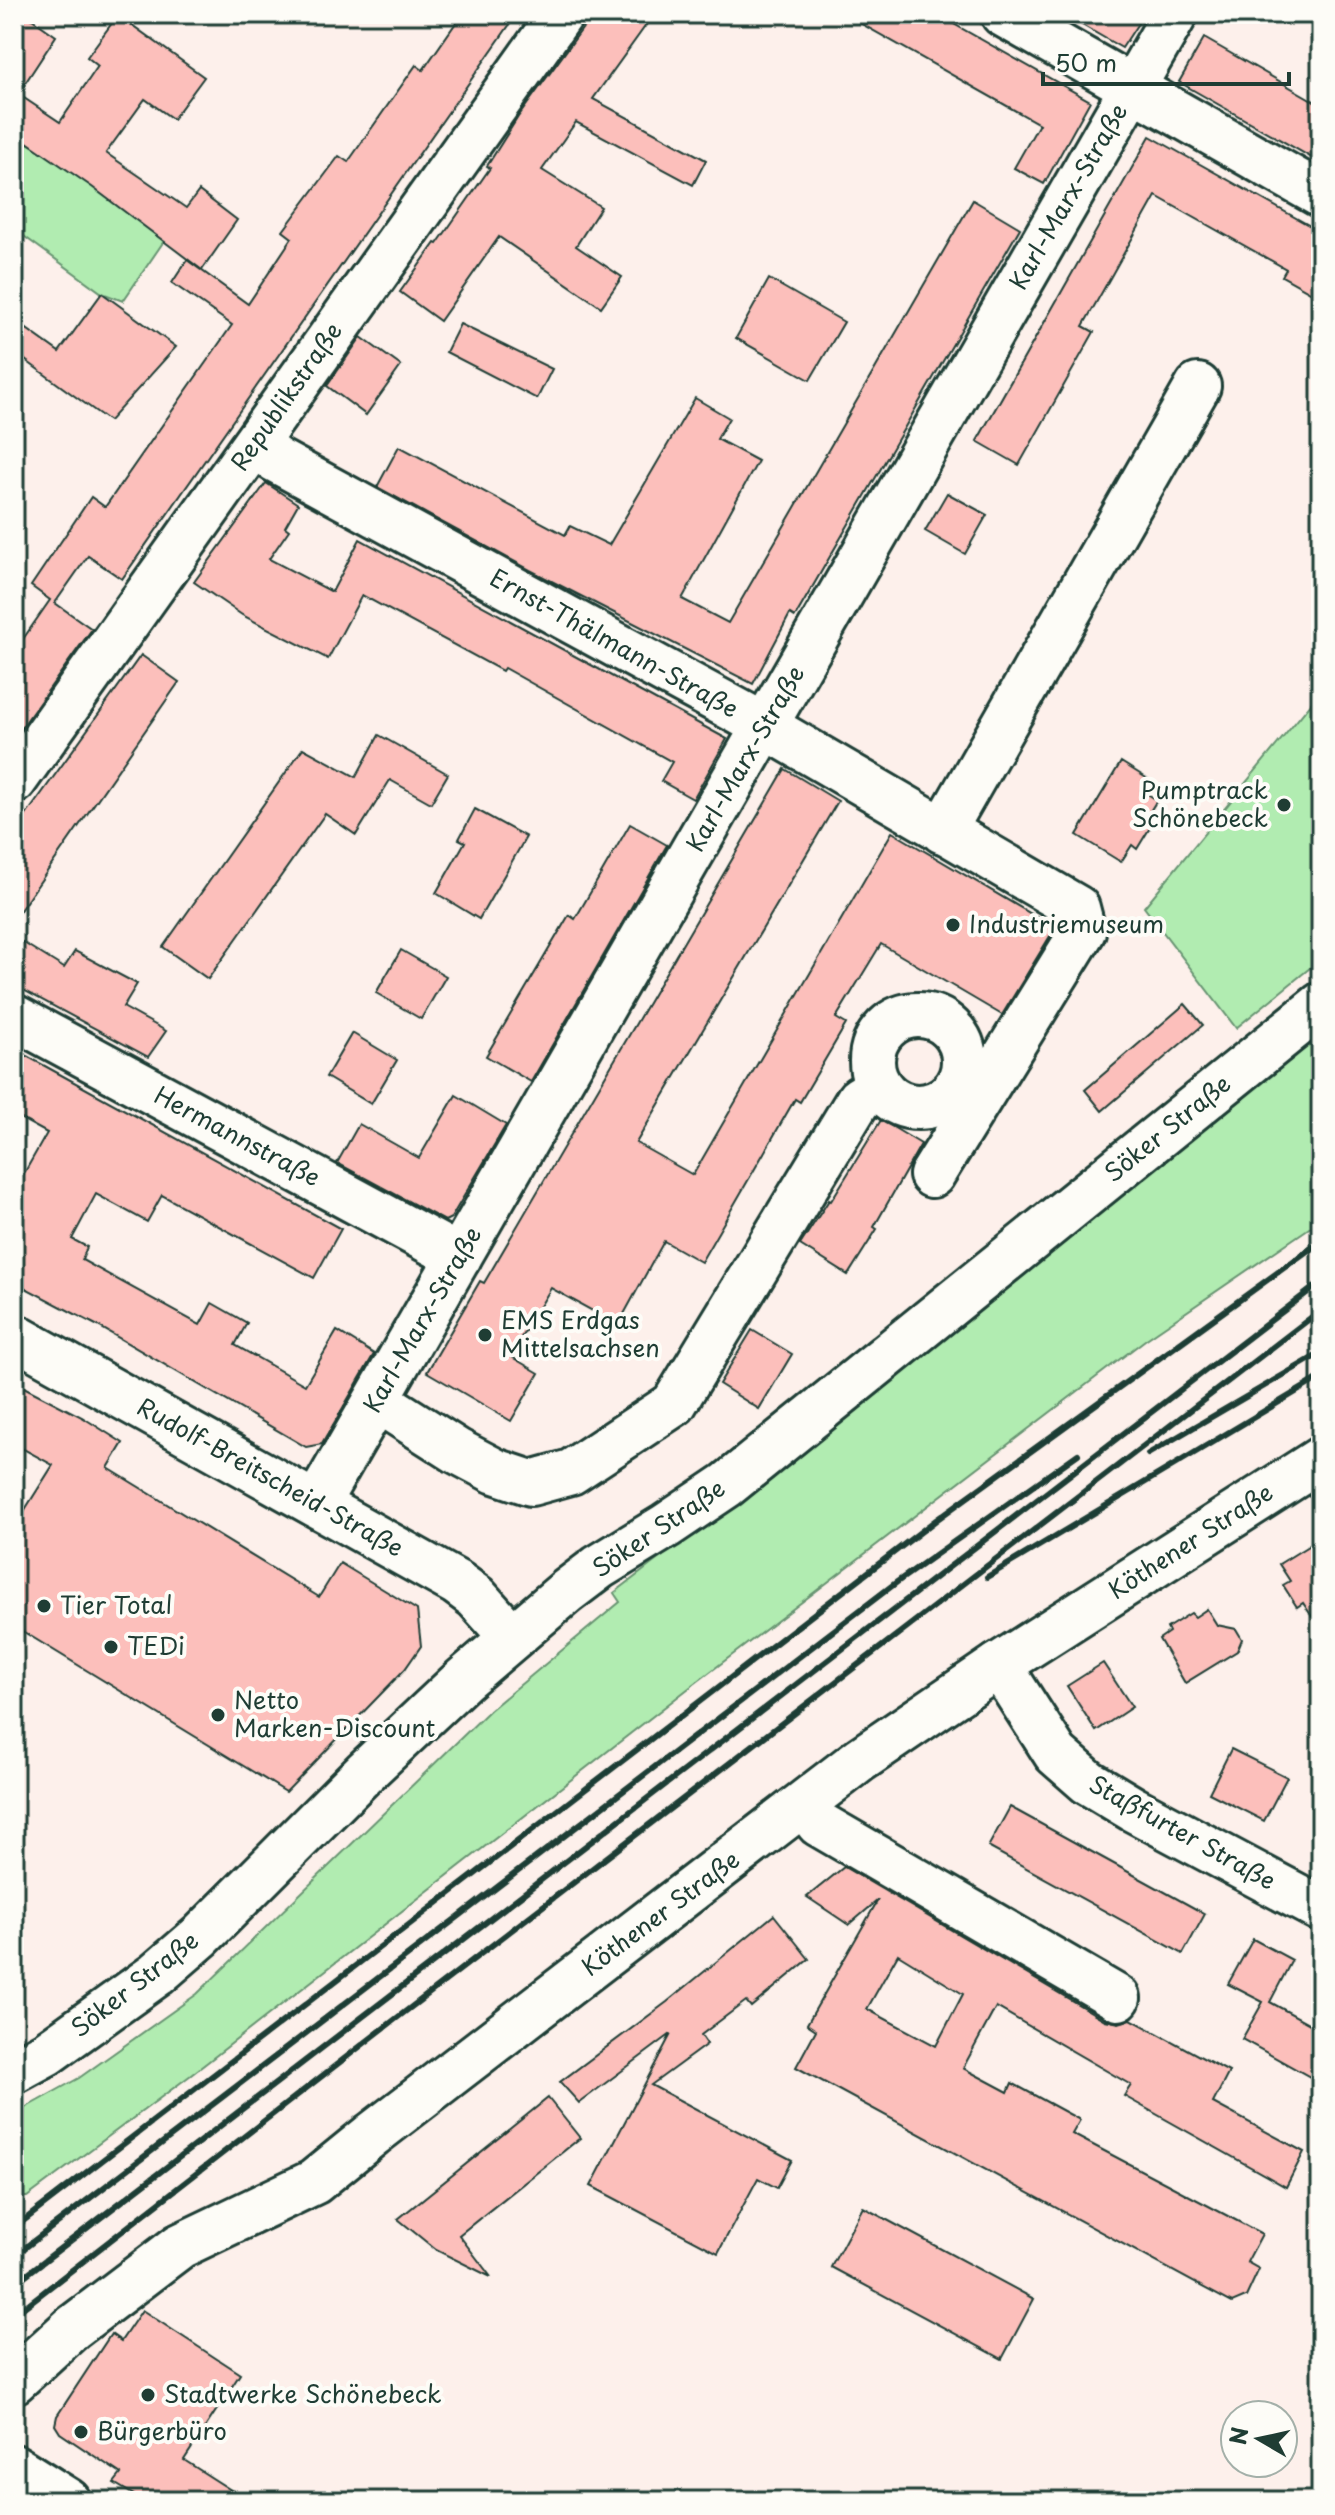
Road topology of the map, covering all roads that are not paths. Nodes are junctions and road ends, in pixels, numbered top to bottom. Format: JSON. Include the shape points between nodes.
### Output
{"nodes":[{"id":1,"x":561,"y":14,"type":"edge"},
{"id":2,"x":1003,"y":14,"type":"edge"},
{"id":3,"x":1175,"y":14,"type":"edge"},
{"id":4,"x":1132,"y":88,"type":"junction"},
{"id":5,"x":1321,"y":195,"type":"edge"},
{"id":6,"x":1198,"y":386,"type":"dead end"},
{"id":7,"x":255,"y":444,"type":"junction"},
{"id":8,"x":765,"y":726,"type":"junction"},
{"id":9,"x":14,"y":781,"type":"edge"},
{"id":10,"x":943,"y":831,"type":"junction"},
{"id":11,"x":1321,"y":1005,"type":"edge"},
{"id":12,"x":14,"y":1017,"type":"edge"},
{"id":13,"x":879,"y":1087,"type":"dead end"},
{"id":14,"x":932,"y":1175,"type":"dead end"},
{"id":15,"x":459,"y":1257,"type":"junction"},
{"id":16,"x":14,"y":1336,"type":"edge"},
{"id":17,"x":377,"y":1400,"type":"junction"},
{"id":18,"x":1313,"y":1476,"type":"edge"},
{"id":19,"x":317,"y":1503,"type":"junction"},
{"id":20,"x":512,"y":1637,"type":"junction"},
{"id":21,"x":999,"y":1665,"type":"junction"},
{"id":22,"x":804,"y":1804,"type":"junction"},
{"id":23,"x":1321,"y":1909,"type":"edge"},
{"id":24,"x":1118,"y":1998,"type":"dead end"},
{"id":25,"x":14,"y":2071,"type":"edge"},
{"id":26,"x":14,"y":2381,"type":"edge"},
{"id":27,"x":14,"y":2467,"type":"edge"},
{"id":28,"x":68,"y":2501,"type":"edge"}],
"edges":[{"from":1,"to":7,"type":"street","name":"Republikstraße"},
{"from":2,"to":4,"type":"street"},
{"from":3,"to":4,"type":"street","name":"Karl-Marx-Straße"},
{"from":4,"to":5,"type":"street"},
{"from":4,"to":8,"type":"street","name":"Karl-Marx-Straße"},
{"from":6,"to":10,"type":"street"},
{"from":7,"to":8,"type":"street","name":"Ernst-Thälmann-Straße"},
{"from":7,"to":9,"type":"street","name":"Republikstraße"},
{"from":8,"to":10,"type":"street","name":"Ernst-Thälmann-Straße"},
{"from":8,"to":15,"type":"street","name":"Karl-Marx-Straße"},
{"from":10,"to":14,"type":"street","name":"Ernst-Thälmann-Straße","via":[[1077,908],[1083,931]]},
{"from":11,"to":20,"type":"street","name":"Söker Straße","via":[[727,1485],[599,1567]]},
{"from":12,"to":15,"type":"street","name":"Hermannstraße"},
{"from":13,"to":17,"type":"street","via":[[859,1099],[674,1404],[571,1472],[531,1483],[495,1471]]},
{"from":15,"to":17,"type":"street","name":"Karl-Marx-Straße"},
{"from":16,"to":19,"type":"street","name":"Rudolf-Breitscheid-Straße"},
{"from":17,"to":19,"type":"street","name":"Karl-Marx-Straße"},
{"from":18,"to":21,"type":"street","name":"Köthener Straße"},
{"from":19,"to":20,"type":"street","name":"Rudolf-Breitscheid-Straße","via":[[457,1583]]},
{"from":20,"to":25,"type":"street","name":"Söker Straße","via":[[365,1772],[201,1936],[157,1974]]},
{"from":21,"to":22,"type":"street","name":"Köthener Straße"},
{"from":21,"to":23,"type":"street","name":"Staßfurter Straße","via":[[1056,1754],[1088,1782]]},
{"from":22,"to":24,"type":"street","via":[[819,1824]]},
{"from":22,"to":26,"type":"street","name":"Köthener Straße","via":[[314,2182],[180,2246],[72,2328]]},
{"from":27,"to":28,"type":"street"}]}
